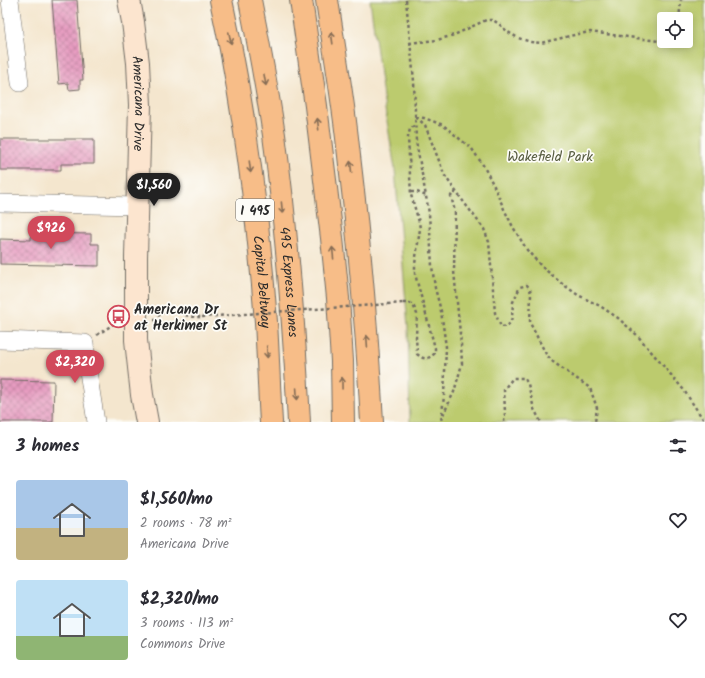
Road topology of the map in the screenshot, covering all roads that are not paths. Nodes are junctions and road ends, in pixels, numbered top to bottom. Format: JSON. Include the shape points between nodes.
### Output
{"nodes":[{"id":1,"x":10,"y":0,"type":"edge"},
{"id":2,"x":129,"y":0,"type":"edge"},
{"id":3,"x":222,"y":0,"type":"edge"},
{"id":4,"x":250,"y":0,"type":"edge"},
{"id":5,"x":301,"y":0,"type":"edge"},
{"id":6,"x":327,"y":0,"type":"edge"},
{"id":7,"x":20,"y":83,"type":"dead end"},
{"id":8,"x":0,"y":203,"type":"edge"},
{"id":9,"x":138,"y":206,"type":"junction"},
{"id":10,"x":0,"y":340,"type":"edge"},
{"id":11,"x":96,"y":422,"type":"edge"},
{"id":12,"x":147,"y":422,"type":"edge"},
{"id":13,"x":271,"y":422,"type":"edge"},
{"id":14,"x":299,"y":422,"type":"edge"},
{"id":15,"x":343,"y":422,"type":"edge"},
{"id":16,"x":372,"y":422,"type":"edge"}],
"edges":[{"from":1,"to":7,"type":"street"},
{"from":2,"to":9,"type":"street","name":"Americana Drive","via":[[138,63],[140,105]]},
{"from":3,"to":13,"type":"highway","name":"Capital Beltway","number":"I 495","one_way":true,"via":[[247,145],[257,228],[266,322]]},
{"from":4,"to":14,"type":"highway","name":"495 Express Lanes","number":"I 495","one_way":true,"via":[[280,187]]},
{"from":15,"to":5,"type":"highway","one_way":true,"via":[[338,298]]},
{"from":16,"to":6,"type":"highway","one_way":true,"via":[[355,205]]},
{"from":8,"to":9,"type":"street"},
{"from":9,"to":12,"type":"street","name":"Americana Drive","via":[[136,340]]},
{"from":10,"to":11,"type":"street","via":[[85,343]]}]}
